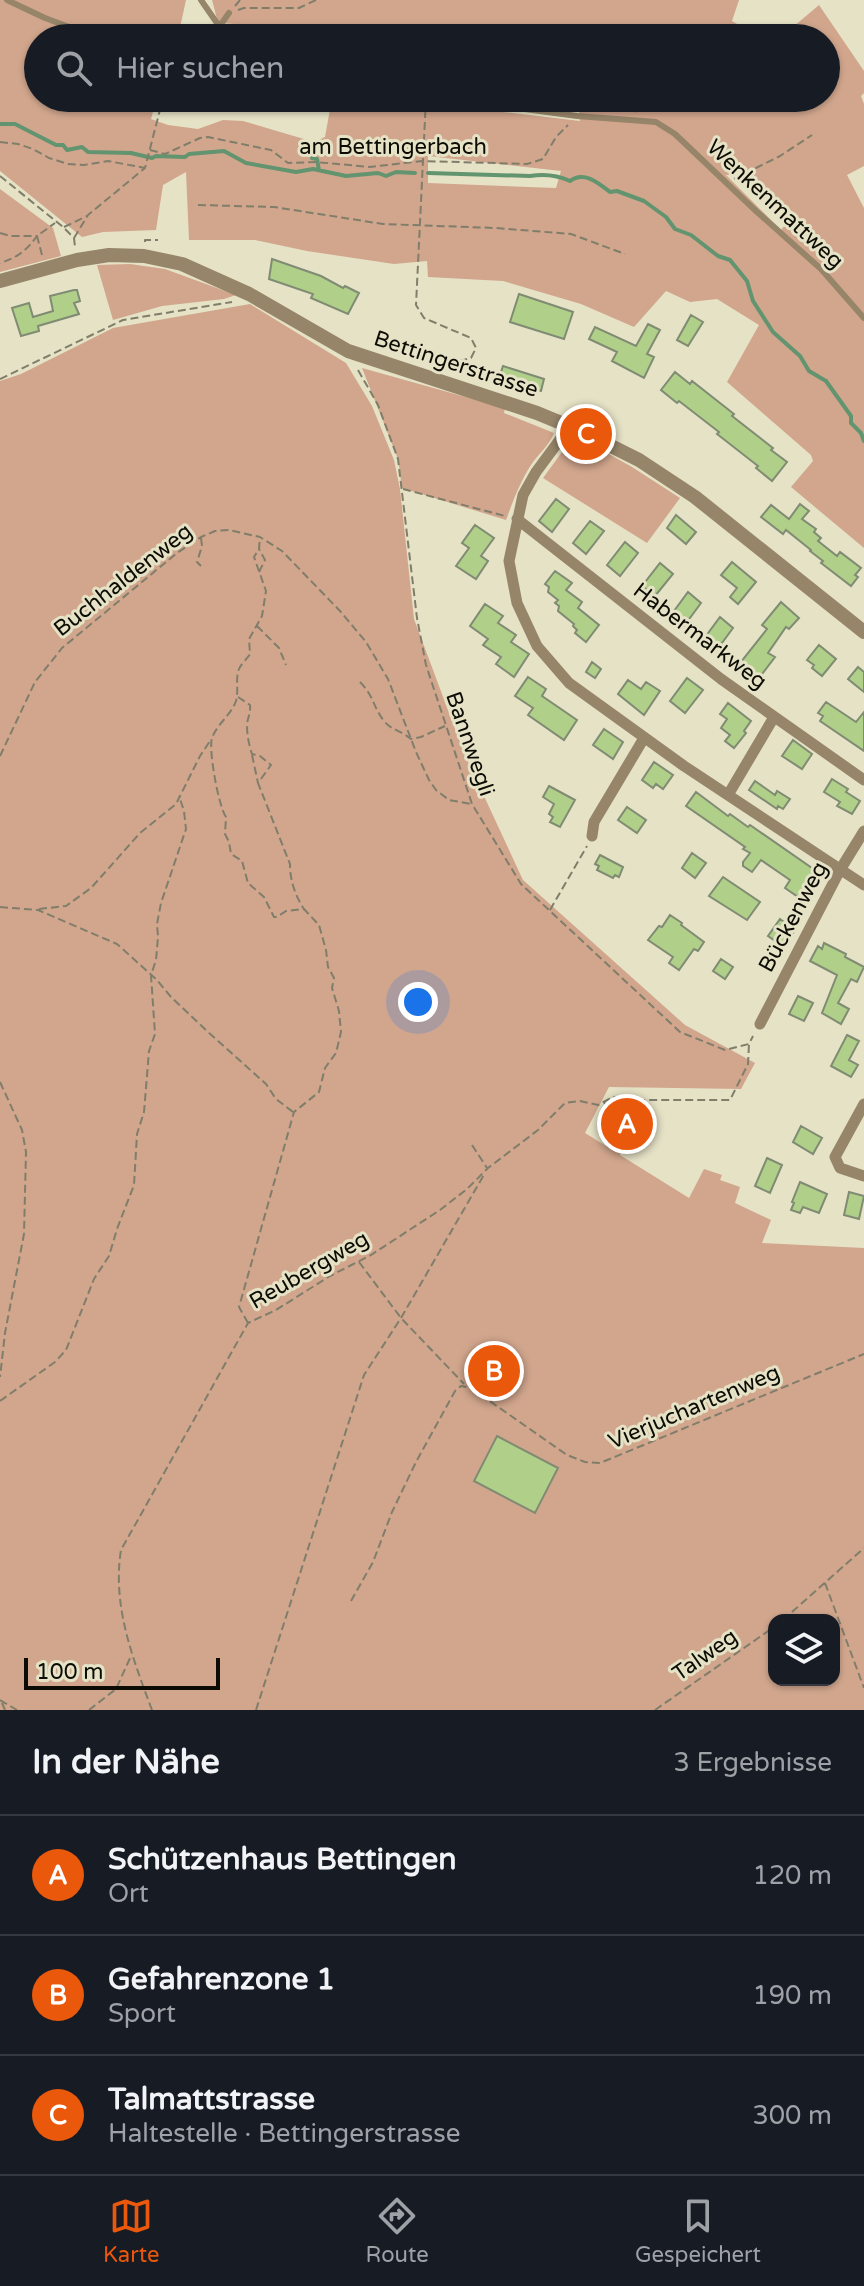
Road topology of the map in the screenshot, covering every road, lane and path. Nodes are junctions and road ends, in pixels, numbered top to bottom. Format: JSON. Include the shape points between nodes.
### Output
{"nodes":[{"id":1,"x":7,"y":0,"type":"edge"},
{"id":2,"x":201,"y":0,"type":"edge"},
{"id":3,"x":316,"y":0,"type":"edge"},
{"id":4,"x":311,"y":1,"type":"edge"},
{"id":5,"x":229,"y":13,"type":"joint"},
{"id":6,"x":61,"y":24,"type":"edge"},
{"id":7,"x":218,"y":24,"type":"edge"},
{"id":8,"x":221,"y":24,"type":"edge"},
{"id":9,"x":160,"y":112,"type":"edge"},
{"id":10,"x":425,"y":112,"type":"edge"},
{"id":11,"x":547,"y":112,"type":"edge"},
{"id":12,"x":635,"y":112,"type":"edge"},
{"id":13,"x":577,"y":116,"type":"junction"},
{"id":14,"x":634,"y":121,"type":"junction"},
{"id":15,"x":812,"y":135,"type":"dead end"},
{"id":16,"x":0,"y":142,"type":"edge"},
{"id":17,"x":150,"y":150,"type":"junction"},
{"id":18,"x":422,"y":161,"type":"junction"},
{"id":19,"x":145,"y":168,"type":"junction"},
{"id":20,"x":0,"y":176,"type":"edge"},
{"id":21,"x":726,"y":183,"type":"junction"},
{"id":22,"x":198,"y":205,"type":"dead end"},
{"id":23,"x":88,"y":215,"type":"junction"},
{"id":24,"x":57,"y":222,"type":"junction"},
{"id":25,"x":420,"y":225,"type":"junction"},
{"id":26,"x":63,"y":227,"type":"junction"},
{"id":27,"x":0,"y":233,"type":"edge"},
{"id":28,"x":37,"y":236,"type":"junction"},
{"id":29,"x":74,"y":238,"type":"junction"},
{"id":30,"x":625,"y":254,"type":"dead end"},
{"id":31,"x":77,"y":260,"type":"junction"},
{"id":32,"x":0,"y":263,"type":"edge"},
{"id":33,"x":45,"y":268,"type":"junction"},
{"id":34,"x":0,"y":281,"type":"edge"},
{"id":35,"x":249,"y":294,"type":"junction"},
{"id":36,"x":864,"y":318,"type":"edge"},
{"id":37,"x":348,"y":351,"type":"junction"},
{"id":38,"x":416,"y":374,"type":"junction"},
{"id":39,"x":0,"y":379,"type":"edge"},
{"id":40,"x":570,"y":426,"type":"junction"},
{"id":41,"x":402,"y":488,"type":"junction"},
{"id":42,"x":517,"y":519,"type":"junction"},
{"id":43,"x":201,"y":537,"type":"junction"},
{"id":44,"x":260,"y":537,"type":"junction"},
{"id":45,"x":259,"y":549,"type":"junction"},
{"id":46,"x":201,"y":566,"type":"dead end"},
{"id":47,"x":259,"y":573,"type":"junction"},
{"id":48,"x":256,"y":626,"type":"junction"},
{"id":49,"x":861,"y":629,"type":"edge"},
{"id":50,"x":286,"y":665,"type":"dead end"},
{"id":51,"x":360,"y":682,"type":"dead end"},
{"id":52,"x":237,"y":697,"type":"junction"},
{"id":53,"x":774,"y":717,"type":"junction"},
{"id":54,"x":446,"y":726,"type":"junction"},
{"id":55,"x":644,"y":738,"type":"junction"},
{"id":56,"x":411,"y":739,"type":"junction"},
{"id":57,"x":211,"y":741,"type":"junction"},
{"id":58,"x":252,"y":754,"type":"junction"},
{"id":59,"x":0,"y":756,"type":"edge"},
{"id":60,"x":864,"y":780,"type":"edge"},
{"id":61,"x":258,"y":783,"type":"junction"},
{"id":62,"x":728,"y":795,"type":"junction"},
{"id":63,"x":179,"y":796,"type":"junction"},
{"id":64,"x":472,"y":804,"type":"junction"},
{"id":65,"x":864,"y":831,"type":"edge"},
{"id":66,"x":592,"y":836,"type":"joint"},
{"id":67,"x":840,"y":870,"type":"junction"},
{"id":68,"x":864,"y":885,"type":"edge"},
{"id":69,"x":0,"y":907,"type":"edge"},
{"id":70,"x":304,"y":909,"type":"junction"},
{"id":71,"x":38,"y":910,"type":"junction"},
{"id":72,"x":550,"y":911,"type":"junction"},
{"id":73,"x":151,"y":975,"type":"junction"},
{"id":74,"x":760,"y":1024,"type":"joint"},
{"id":75,"x":749,"y":1044,"type":"junction"},
{"id":76,"x":0,"y":1082,"type":"edge"},
{"id":77,"x":603,"y":1102,"type":"junction"},
{"id":78,"x":864,"y":1104,"type":"edge"},
{"id":79,"x":294,"y":1112,"type":"junction"},
{"id":80,"x":613,"y":1117,"type":"dead end"},
{"id":81,"x":472,"y":1145,"type":"dead end"},
{"id":82,"x":488,"y":1168,"type":"junction"},
{"id":83,"x":864,"y":1176,"type":"edge"},
{"id":84,"x":358,"y":1261,"type":"junction"},
{"id":85,"x":401,"y":1318,"type":"junction"},
{"id":86,"x":248,"y":1323,"type":"junction"},
{"id":87,"x":864,"y":1354,"type":"edge"},
{"id":88,"x":0,"y":1377,"type":"edge"},
{"id":89,"x":464,"y":1386,"type":"junction"},
{"id":90,"x":0,"y":1401,"type":"edge"},
{"id":91,"x":864,"y":1548,"type":"edge"},
{"id":92,"x":825,"y":1583,"type":"junction"},
{"id":93,"x":351,"y":1601,"type":"dead end"},
{"id":94,"x":790,"y":1614,"type":"edge"},
{"id":95,"x":768,"y":1631,"type":"edge"},
{"id":96,"x":131,"y":1654,"type":"junction"},
{"id":97,"x":864,"y":1688,"type":"edge"},
{"id":98,"x":1,"y":1701,"type":"edge"},
{"id":99,"x":5,"y":1710,"type":"edge"},
{"id":100,"x":17,"y":1710,"type":"edge"},
{"id":101,"x":89,"y":1710,"type":"edge"},
{"id":102,"x":152,"y":1710,"type":"edge"},
{"id":103,"x":256,"y":1710,"type":"edge"},
{"id":104,"x":655,"y":1710,"type":"edge"}],
"edges":[{"from":1,"to":6,"type":"lane"},
{"from":2,"to":7,"type":"lane"},
{"from":3,"to":4,"type":"path"},
{"from":4,"to":5,"type":"path","via":[[299,8]]},
{"from":5,"to":8,"type":"lane"},
{"from":9,"to":17,"type":"path"},
{"from":10,"to":18,"type":"path"},
{"from":11,"to":13,"type":"lane","name":"Wenkenmattweg"},
{"from":12,"to":14,"type":"path"},
{"from":13,"to":14,"type":"lane","name":"Wenkenmattweg"},
{"from":13,"to":18,"type":"path","name":"am Bettingerbach","via":[[543,159],[527,164]]},
{"from":14,"to":21,"type":"lane","name":"Wenkenmattweg","via":[[656,122],[675,134]]},
{"from":15,"to":21,"type":"path"},
{"from":16,"to":19,"type":"path","via":[[68,164],[108,161]]},
{"from":17,"to":18,"type":"path","name":"am Bettingerbach","via":[[165,154],[208,137],[271,150],[288,163],[370,167]]},
{"from":17,"to":19,"type":"path"},
{"from":18,"to":25,"type":"path"},
{"from":19,"to":23,"type":"path"},
{"from":20,"to":24,"type":"path"},
{"from":21,"to":36,"type":"lane","name":"Wenkenmattweg","via":[[821,269]]},
{"from":22,"to":25,"type":"path","via":[[274,207]]},
{"from":23,"to":26,"type":"path"},
{"from":23,"to":29,"type":"path"},
{"from":24,"to":26,"type":"path"},
{"from":24,"to":28,"type":"path"},
{"from":25,"to":30,"type":"path","via":[[571,234]]},
{"from":25,"to":38,"type":"path","via":[[419,312],[471,338],[476,348],[471,358]]},
{"from":26,"to":29,"type":"path"},
{"from":27,"to":28,"type":"path"},
{"from":28,"to":32,"type":"path","via":[[27,250]]},
{"from":28,"to":33,"type":"path"},
{"from":29,"to":31,"type":"path"},
{"from":31,"to":33,"type":"street","name":"Bettingerstrasse"},
{"from":31,"to":35,"type":"street","name":"Bettingerstrasse","via":[[144,256],[182,264]]},
{"from":33,"to":34,"type":"street","name":"Bettingerstrasse"},
{"from":35,"to":37,"type":"street","name":"Bettingerstrasse"},
{"from":35,"to":39,"type":"path","via":[[241,300],[123,320]]},
{"from":37,"to":38,"type":"street","name":"Bettingerstrasse"},
{"from":37,"to":41,"type":"path","name":"Bannwegli","via":[[378,405],[398,459]]},
{"from":38,"to":40,"type":"street","name":"Bettingerstrasse"},
{"from":40,"to":42,"type":"street","via":[[536,472]]},
{"from":40,"to":49,"type":"street","name":"Bettingerstrasse","via":[[639,460],[695,497]]},
{"from":41,"to":42,"type":"path"},
{"from":41,"to":54,"type":"path","name":"Bannwegli","via":[[417,618]]},
{"from":42,"to":53,"type":"street","name":"Habermarkweg"},
{"from":42,"to":55,"type":"street","via":[[509,561],[517,603],[537,646],[569,683]]},
{"from":43,"to":44,"type":"path","name":"Buchhaldenweg","via":[[229,530]]},
{"from":43,"to":46,"type":"path"},
{"from":43,"to":59,"type":"path","name":"Buchhaldenweg","via":[[62,648],[35,682]]},
{"from":44,"to":45,"type":"path"},
{"from":44,"to":56,"type":"path","name":"Buchhaldenweg","via":[[282,551],[366,642],[388,679]]},
{"from":45,"to":47,"type":"path","via":[[254,557]]},
{"from":45,"to":47,"type":"path","via":[[265,560]]},
{"from":47,"to":48,"type":"path","via":[[266,591]]},
{"from":48,"to":50,"type":"path","via":[[279,648]]},
{"from":48,"to":52,"type":"path","via":[[249,639],[250,654],[239,668]]},
{"from":51,"to":56,"type":"path","via":[[386,724]]},
{"from":52,"to":57,"type":"path"},
{"from":52,"to":58,"type":"path","via":[[250,705],[246,724]]},
{"from":53,"to":60,"type":"street","name":"Habermarkweg"},
{"from":53,"to":62,"type":"street"},
{"from":54,"to":56,"type":"path"},
{"from":54,"to":64,"type":"path","name":"Bannwegli"},
{"from":55,"to":62,"type":"street"},
{"from":55,"to":66,"type":"street","via":[[594,822]]},
{"from":56,"to":64,"type":"path","name":"Buchhaldenweg","via":[[436,790],[449,800]]},
{"from":57,"to":63,"type":"path"},
{"from":57,"to":70,"type":"path","via":[[231,854],[242,861],[248,883],[264,897],[274,917]]},
{"from":58,"to":61,"type":"path"},
{"from":58,"to":61,"type":"path","via":[[271,765]]},
{"from":61,"to":70,"type":"path"},
{"from":62,"to":67,"type":"street"},
{"from":63,"to":71,"type":"path","via":[[91,888],[66,906]]},
{"from":63,"to":73,"type":"path","via":[[186,829],[161,903]]},
{"from":64,"to":72,"type":"path","name":"Bannwegli","via":[[521,884]]},
{"from":65,"to":67,"type":"street","name":"Bückenweg"},
{"from":66,"to":72,"type":"path"},
{"from":67,"to":68,"type":"street"},
{"from":67,"to":74,"type":"street","name":"Bückenweg"},
{"from":69,"to":71,"type":"path"},
{"from":70,"to":79,"type":"path","via":[[319,925],[334,978],[341,1032],[319,1092]]},
{"from":71,"to":73,"type":"path","via":[[117,944]]},
{"from":72,"to":75,"type":"path","name":"Bannwegli","via":[[680,1032],[725,1050]]},
{"from":73,"to":79,"type":"path"},
{"from":73,"to":90,"type":"path","via":[[155,1034],[137,1134],[134,1185],[109,1256],[94,1279],[66,1350]]},
{"from":74,"to":75,"type":"path"},
{"from":75,"to":77,"type":"path","name":"Reubergweg","via":[[748,1064],[730,1100],[613,1097]]},
{"from":76,"to":88,"type":"path","via":[[26,1152],[24,1234]]},
{"from":77,"to":80,"type":"path","via":[[617,1109]]},
{"from":77,"to":82,"type":"path","name":"Reubergweg","via":[[565,1103]]},
{"from":78,"to":83,"type":"street","via":[[835,1157],[840,1168]]},
{"from":79,"to":86,"type":"path","via":[[239,1307]]},
{"from":81,"to":82,"type":"path"},
{"from":82,"to":84,"type":"path","name":"Reubergweg","via":[[440,1210]]},
{"from":82,"to":85,"type":"path"},
{"from":84,"to":85,"type":"path","name":"Vierjuchartenweg"},
{"from":84,"to":86,"type":"path","name":"Reubergweg"},
{"from":85,"to":89,"type":"path","name":"Vierjuchartenweg"},
{"from":85,"to":103,"type":"path","via":[[364,1375]]},
{"from":86,"to":96,"type":"path","name":"Reubergweg","via":[[121,1550],[121,1613]]},
{"from":87,"to":89,"type":"path","name":"Vierjuchartenweg","via":[[600,1463],[567,1455]]},
{"from":89,"to":93,"type":"path","via":[[455,1391],[431,1433]]},
{"from":91,"to":92,"type":"path"},
{"from":92,"to":94,"type":"path"},
{"from":92,"to":97,"type":"path"},
{"from":95,"to":104,"type":"path","name":"Talweg"},
{"from":96,"to":101,"type":"path","via":[[116,1689]]},
{"from":96,"to":102,"type":"path","name":"Reubergweg"},
{"from":98,"to":99,"type":"path"},
{"from":98,"to":100,"type":"path"}]}
